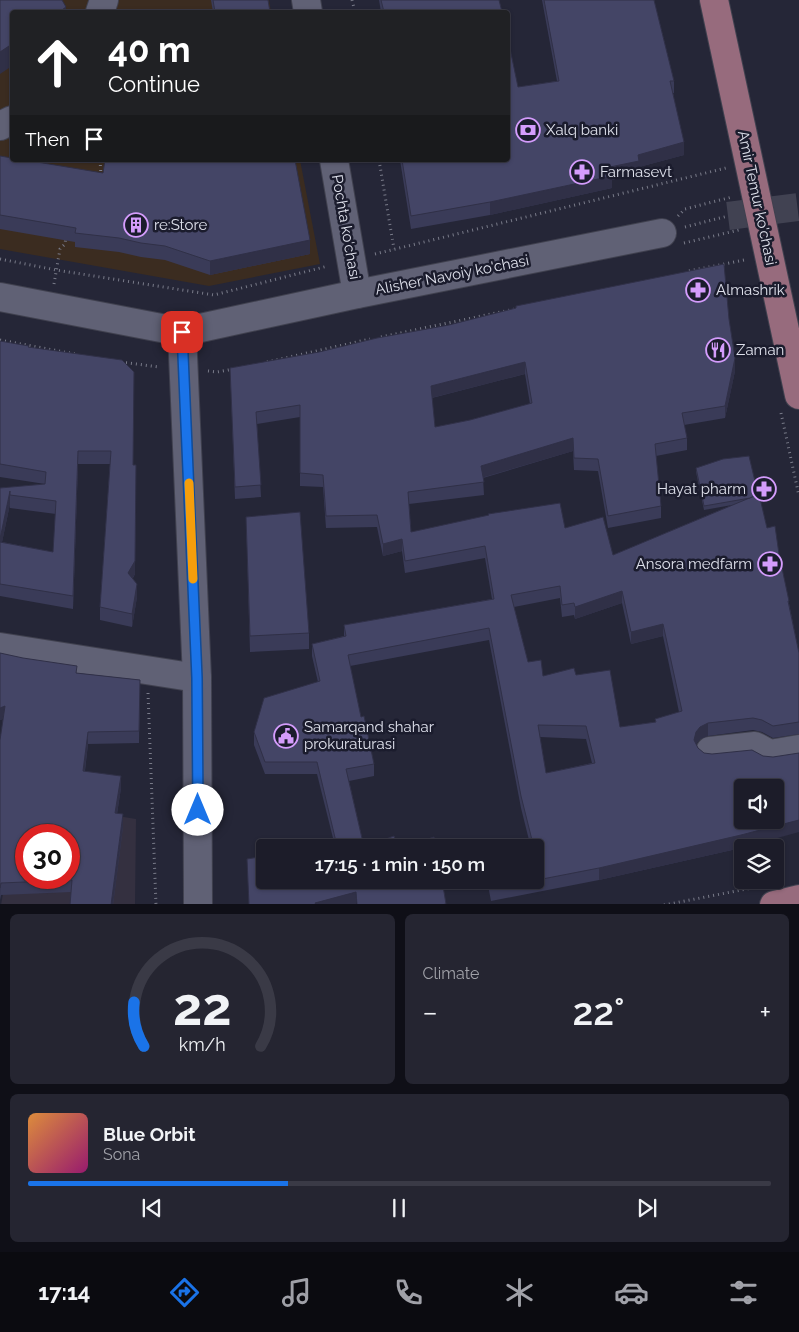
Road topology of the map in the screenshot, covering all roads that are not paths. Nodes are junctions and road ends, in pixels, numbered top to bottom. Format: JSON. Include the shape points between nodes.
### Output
{"nodes":[{"id":1,"x":714,"y":0,"type":"edge"},
{"id":2,"x":334,"y":162,"type":"edge"},
{"id":3,"x":662,"y":232,"type":"road end"},
{"id":4,"x":357,"y":294,"type":"junction"},
{"id":5,"x":0,"y":297,"type":"edge"},
{"id":6,"x":182,"y":332,"type":"junction"},
{"id":7,"x":799,"y":395,"type":"edge"},
{"id":8,"x":0,"y":647,"type":"edge"},
{"id":9,"x":197,"y":678,"type":"junction"},
{"id":10,"x":799,"y":749,"type":"edge"},
{"id":11,"x":710,"y":752,"type":"edge"},
{"id":12,"x":770,"y":895,"type":"edge"},
{"id":13,"x":799,"y":900,"type":"edge"},
{"id":14,"x":198,"y":904,"type":"edge"}],
"edges":[{"from":1,"to":7,"type":"main road","name":"Amir Temur ko'chasi"},
{"from":2,"to":4,"type":"street","name":"Pochta ko'chasi"},
{"from":3,"to":4,"type":"street","name":"Alisher Navoiy ko'chasi"},
{"from":4,"to":6,"type":"street","name":"Alisher Navoiy ko'chasi"},
{"from":5,"to":6,"type":"street","name":"Alisher Navoiy ko'chasi"},
{"from":6,"to":9,"type":"street"},
{"from":8,"to":9,"type":"street"},
{"from":9,"to":14,"type":"street"},
{"from":10,"to":11,"type":"street","via":[[770,754],[755,746]]},
{"from":12,"to":13,"type":"main road"}]}
